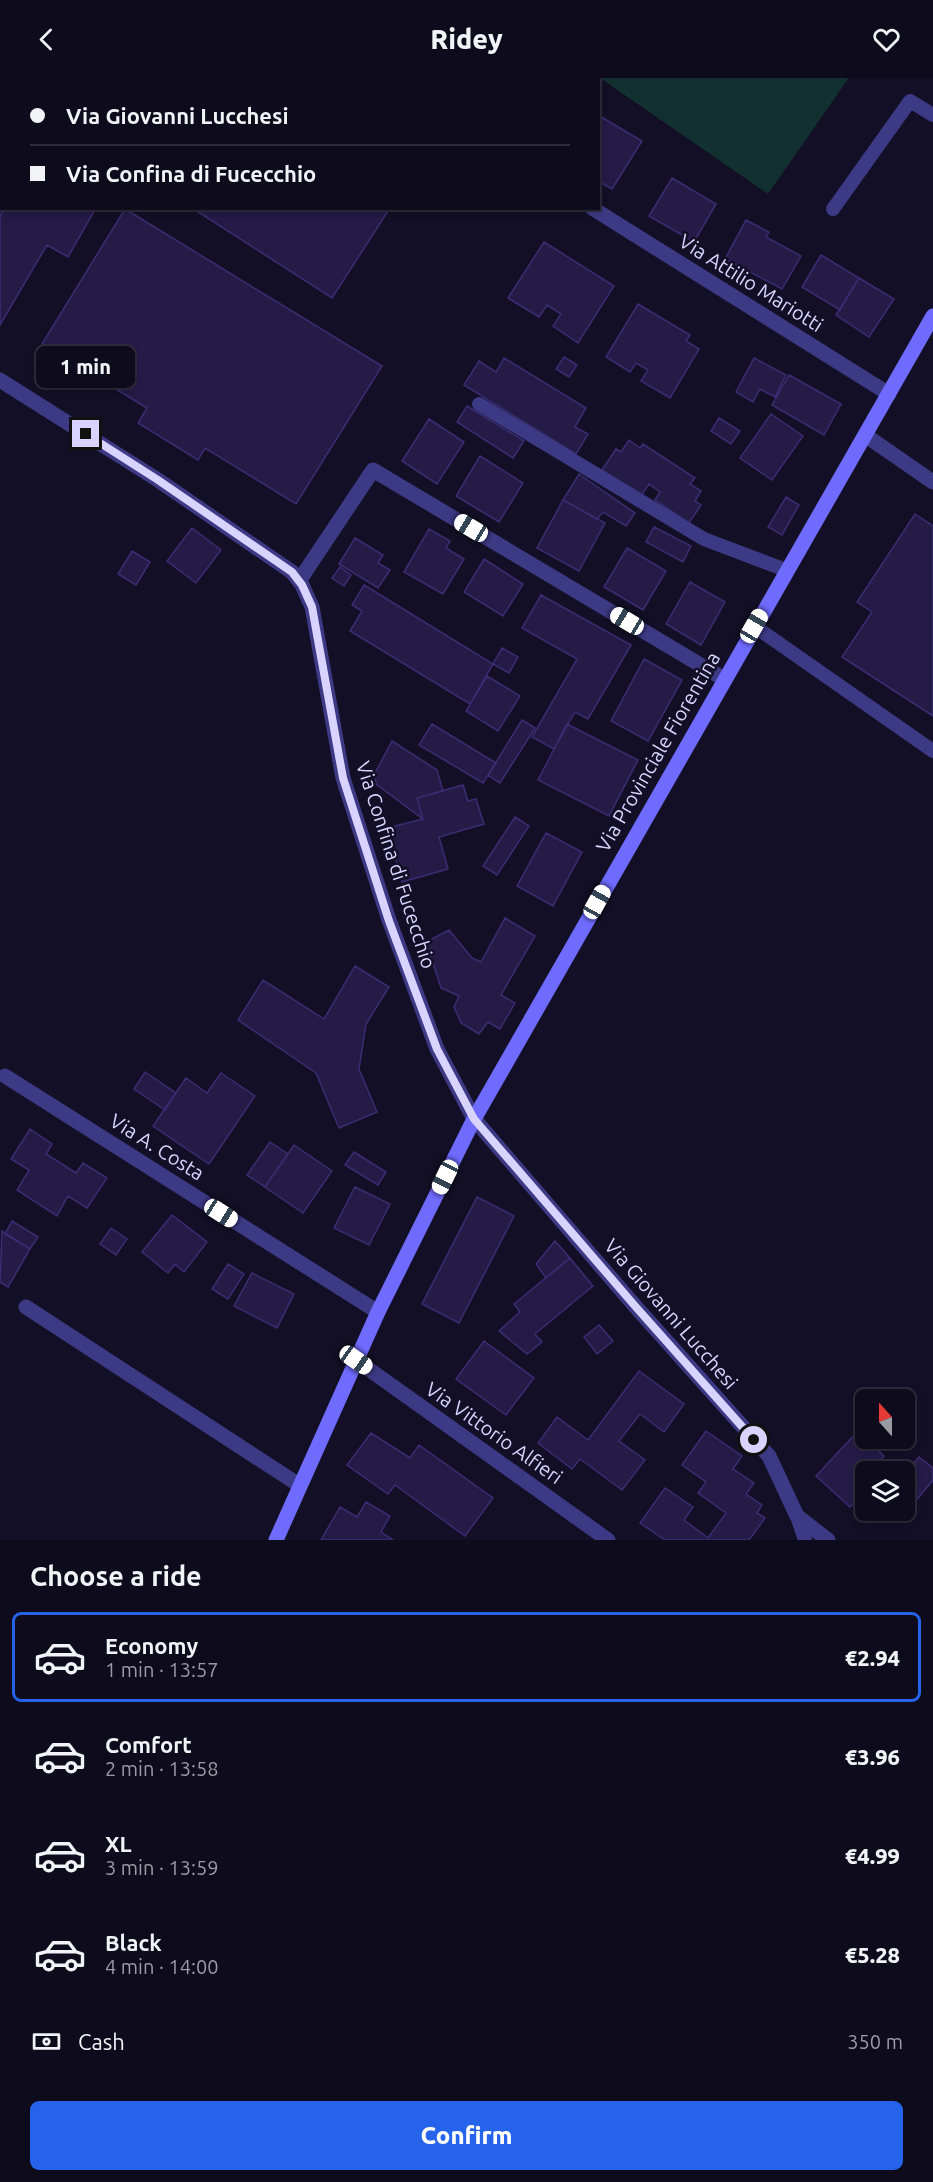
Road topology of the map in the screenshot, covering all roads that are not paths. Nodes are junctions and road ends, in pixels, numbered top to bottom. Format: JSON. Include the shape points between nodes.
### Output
{"nodes":[{"id":1,"x":933,"y":115,"type":"edge"},
{"id":2,"x":833,"y":209,"type":"dead end"},
{"id":3,"x":595,"y":210,"type":"edge"},
{"id":4,"x":933,"y":316,"type":"edge"},
{"id":5,"x":0,"y":380,"type":"edge"},
{"id":6,"x":889,"y":394,"type":"junction"},
{"id":7,"x":478,"y":404,"type":"dead end"},
{"id":8,"x":865,"y":435,"type":"junction"},
{"id":9,"x":933,"y":482,"type":"edge"},
{"id":10,"x":786,"y":570,"type":"junction"},
{"id":11,"x":299,"y":581,"type":"junction"},
{"id":12,"x":754,"y":626,"type":"junction"},
{"id":13,"x":724,"y":678,"type":"junction"},
{"id":14,"x":933,"y":751,"type":"edge"},
{"id":15,"x":5,"y":1076,"type":"dead end"},
{"id":16,"x":474,"y":1119,"type":"junction"},
{"id":17,"x":26,"y":1306,"type":"dead end"},
{"id":18,"x":378,"y":1312,"type":"junction"},
{"id":19,"x":356,"y":1360,"type":"junction"},
{"id":20,"x":299,"y":1485,"type":"junction"},
{"id":21,"x":797,"y":1516,"type":"junction"},
{"id":22,"x":276,"y":1540,"type":"edge"},
{"id":23,"x":608,"y":1540,"type":"edge"},
{"id":24,"x":805,"y":1540,"type":"edge"},
{"id":25,"x":828,"y":1540,"type":"edge"}],
"edges":[{"from":1,"to":2,"type":"lane","via":[[910,101]]},
{"from":3,"to":6,"type":"street","name":"Via Attilio Mariotti"},
{"from":4,"to":6,"type":"main road","name":"Via Provinciale Fiorentina"},
{"from":5,"to":11,"type":"street","name":"Via Confina di Fucecchio","via":[[158,480],[292,572]]},
{"from":6,"to":8,"type":"main road","name":"Via Provinciale Fiorentina"},
{"from":7,"to":10,"type":"lane","via":[[704,539]]},
{"from":8,"to":9,"type":"street"},
{"from":8,"to":10,"type":"main road","name":"Via Provinciale Fiorentina"},
{"from":10,"to":12,"type":"main road","name":"Via Provinciale Fiorentina"},
{"from":11,"to":13,"type":"street","via":[[373,470]]},
{"from":11,"to":16,"type":"street","name":"Via Confina di Fucecchio","via":[[312,607],[348,796],[437,1049]]},
{"from":12,"to":13,"type":"main road","name":"Via Provinciale Fiorentina"},
{"from":12,"to":14,"type":"lane"},
{"from":13,"to":16,"type":"main road","name":"Via Provinciale Fiorentina"},
{"from":15,"to":18,"type":"street","name":"Via A. Costa"},
{"from":16,"to":18,"type":"main road","name":"Via Provinciale Fiorentina"},
{"from":16,"to":21,"type":"street","name":"Via Giovanni Lucchesi","via":[[769,1456]]},
{"from":17,"to":20,"type":"street"},
{"from":18,"to":19,"type":"main road","name":"Via Provinciale Fiorentina"},
{"from":19,"to":20,"type":"main road","name":"Via Provinciale Fiorentina"},
{"from":19,"to":23,"type":"street","name":"Via Vittorio Alfieri"},
{"from":20,"to":22,"type":"main road","name":"Via Provinciale Fiorentina"},
{"from":21,"to":24,"type":"lane"},
{"from":21,"to":25,"type":"street","name":"Via Giovanni Lucchesi"}]}
